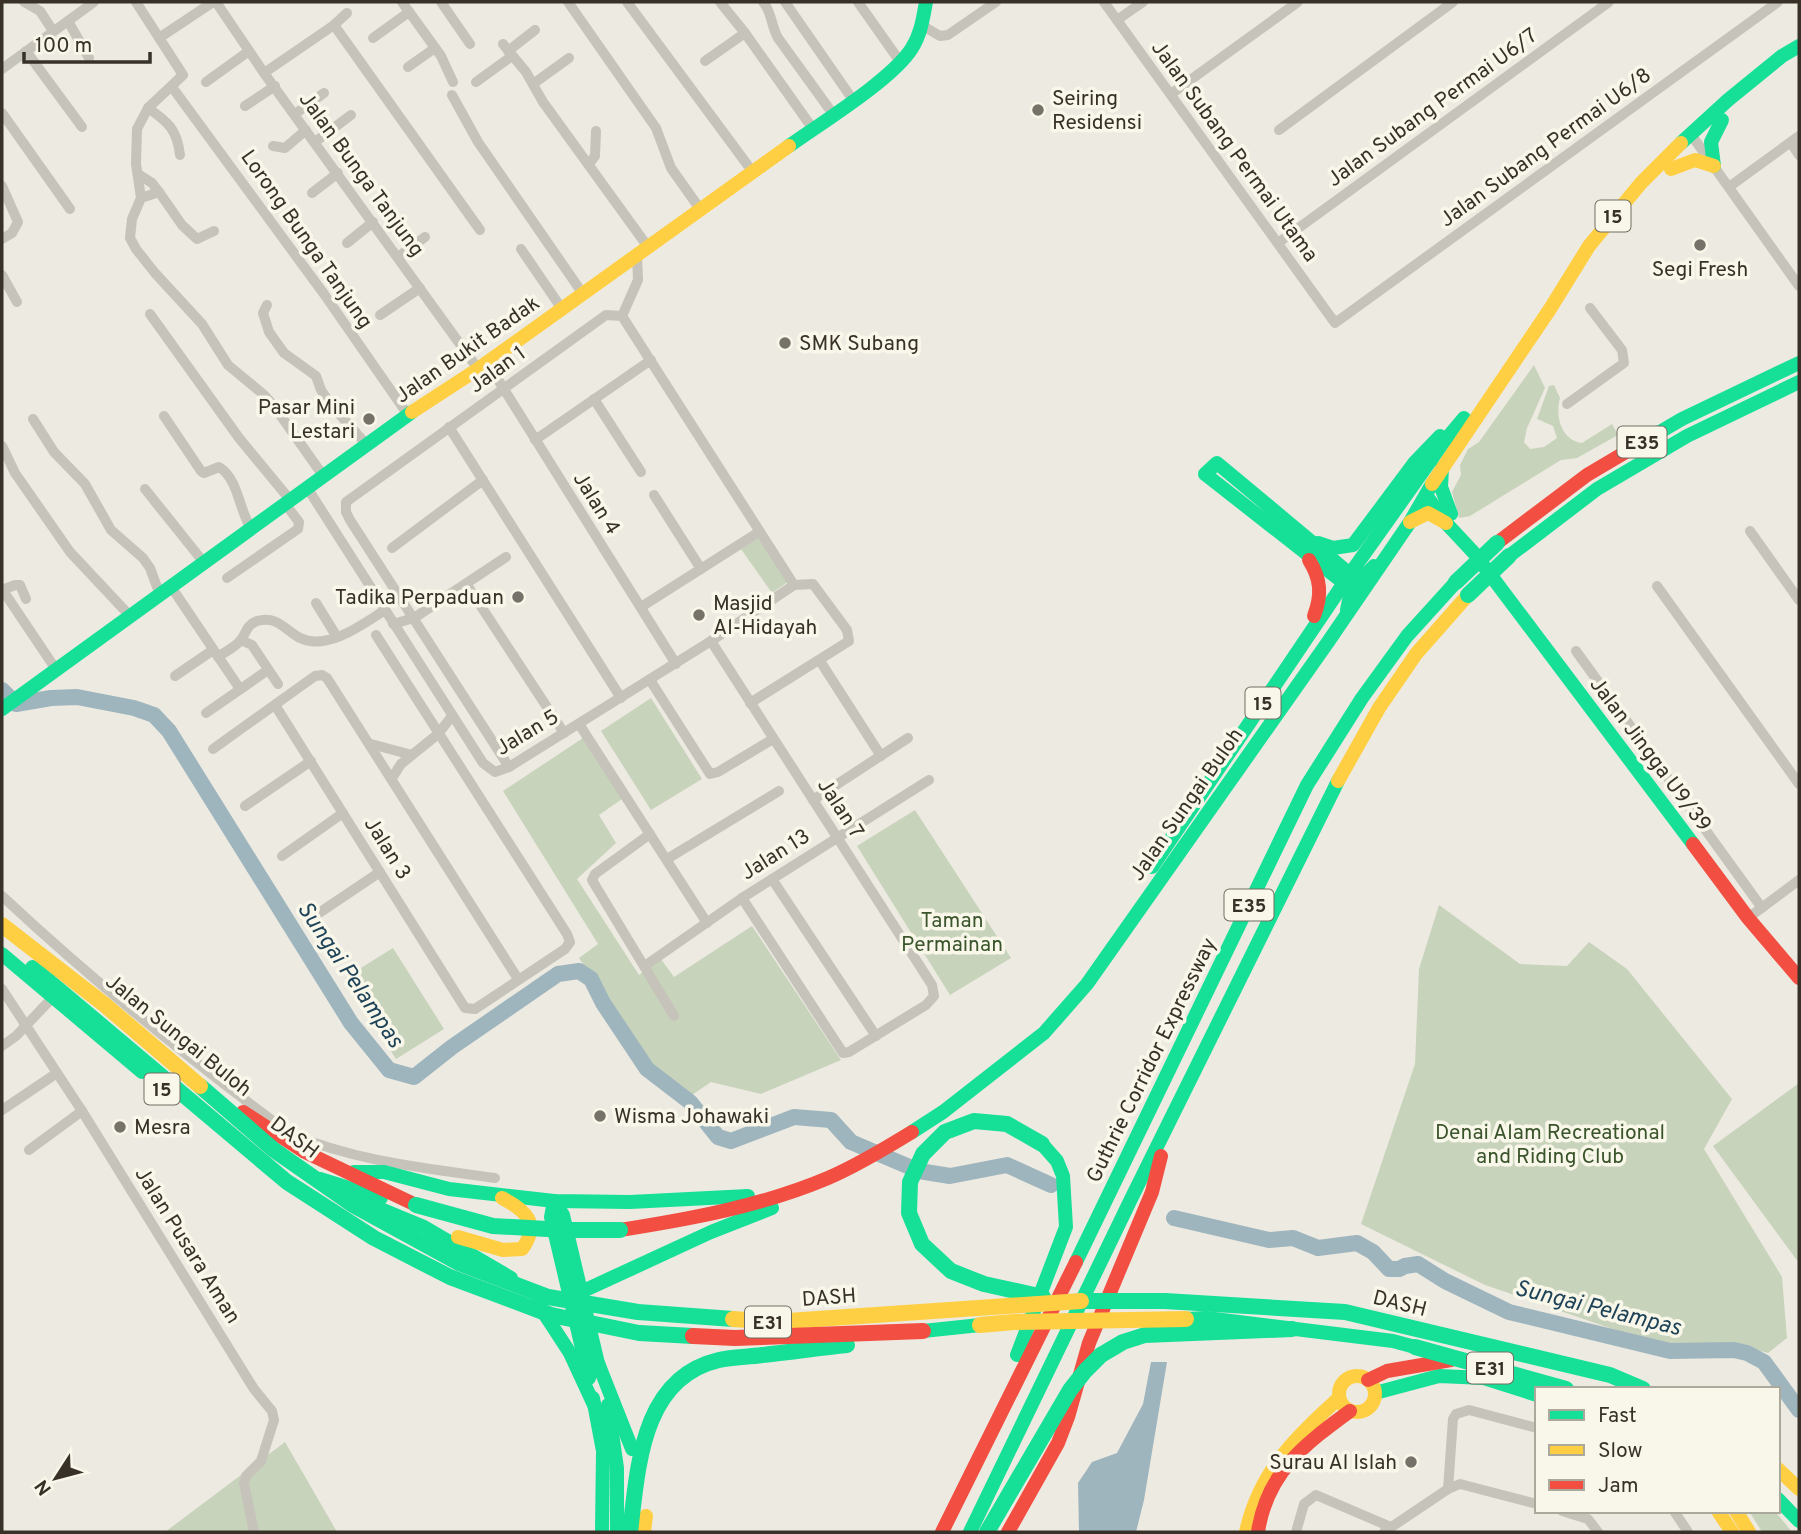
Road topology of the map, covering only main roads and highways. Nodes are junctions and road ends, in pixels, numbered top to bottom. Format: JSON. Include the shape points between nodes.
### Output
{"nodes":[{"id":1,"x":926,"y":2,"type":"edge"},
{"id":2,"x":1799,"y":46,"type":"edge"},
{"id":3,"x":1799,"y":57,"type":"edge"},
{"id":4,"x":1722,"y":120,"type":"junction"},
{"id":5,"x":1693,"y":138,"type":"junction"},
{"id":6,"x":1671,"y":169,"type":"junction"},
{"id":7,"x":1550,"y":309,"type":"junction"},
{"id":8,"x":1525,"y":345,"type":"junction"},
{"id":9,"x":1799,"y":362,"type":"edge"},
{"id":10,"x":1799,"y":382,"type":"edge"},
{"id":11,"x":1476,"y":403,"type":"junction"},
{"id":12,"x":1443,"y":443,"type":"junction"},
{"id":13,"x":1443,"y":467,"type":"junction"},
{"id":14,"x":1211,"y":468,"type":"dead end"},
{"id":15,"x":1427,"y":491,"type":"junction"},
{"id":16,"x":1406,"y":495,"type":"junction"},
{"id":17,"x":1448,"y":519,"type":"junction"},
{"id":18,"x":1410,"y":523,"type":"junction"},
{"id":19,"x":1306,"y":545,"type":"junction"},
{"id":20,"x":1392,"y":547,"type":"junction"},
{"id":21,"x":1348,"y":580,"type":"junction"},
{"id":22,"x":1344,"y":618,"type":"junction"},
{"id":23,"x":1288,"y":667,"type":"junction"},
{"id":24,"x":2,"y":709,"type":"edge"},
{"id":25,"x":2,"y":918,"type":"edge"},
{"id":26,"x":2,"y":925,"type":"edge"},
{"id":27,"x":2,"y":945,"type":"edge"},
{"id":28,"x":2,"y":954,"type":"edge"},
{"id":29,"x":1799,"y":978,"type":"edge"},
{"id":30,"x":1005,"y":1065,"type":"junction"},
{"id":31,"x":1171,"y":1116,"type":"junction"},
{"id":32,"x":347,"y":1179,"type":"junction"},
{"id":33,"x":808,"y":1186,"type":"junction"},
{"id":34,"x":780,"y":1195,"type":"junction"},
{"id":35,"x":494,"y":1196,"type":"junction"},
{"id":36,"x":554,"y":1201,"type":"junction"},
{"id":37,"x":1096,"y":1220,"type":"junction"},
{"id":38,"x":424,"y":1227,"type":"junction"},
{"id":39,"x":581,"y":1292,"type":"junction"},
{"id":40,"x":1062,"y":1301,"type":"junction"},
{"id":41,"x":1292,"y":1329,"type":"junction"},
{"id":42,"x":923,"y":1331,"type":"junction"},
{"id":43,"x":1017,"y":1355,"type":"junction"},
{"id":44,"x":598,"y":1363,"type":"junction"},
{"id":45,"x":1372,"y":1387,"type":"junction"},
{"id":46,"x":1559,"y":1387,"type":"edge"},
{"id":47,"x":1571,"y":1387,"type":"edge"},
{"id":48,"x":1638,"y":1387,"type":"edge"},
{"id":49,"x":1535,"y":1394,"type":"edge"},
{"id":50,"x":1345,"y":1405,"type":"junction"},
{"id":51,"x":595,"y":1407,"type":"junction"},
{"id":52,"x":632,"y":1449,"type":"dead end"},
{"id":53,"x":1780,"y":1471,"type":"edge"},
{"id":54,"x":1799,"y":1489,"type":"edge"},
{"id":55,"x":1780,"y":1501,"type":"edge"},
{"id":56,"x":1719,"y":1513,"type":"edge"},
{"id":57,"x":1737,"y":1513,"type":"edge"},
{"id":58,"x":1799,"y":1521,"type":"edge"},
{"id":59,"x":602,"y":1532,"type":"edge"},
{"id":60,"x":617,"y":1532,"type":"edge"},
{"id":61,"x":630,"y":1532,"type":"edge"},
{"id":62,"x":931,"y":1532,"type":"edge"},
{"id":63,"x":942,"y":1532,"type":"edge"},
{"id":64,"x":970,"y":1532,"type":"edge"},
{"id":65,"x":987,"y":1532,"type":"edge"},
{"id":66,"x":1008,"y":1532,"type":"edge"},
{"id":67,"x":1246,"y":1532,"type":"edge"},
{"id":68,"x":1258,"y":1532,"type":"edge"},
{"id":69,"x":1732,"y":1532,"type":"edge"},
{"id":70,"x":1749,"y":1532,"type":"edge"}],
"edges":[{"from":1,"to":24,"type":"main road","name":"Jalan Bukit Badak","via":[[916,43],[901,63],[853,100]]},
{"from":2,"to":5,"type":"main road","name":"Jalan Sungai Buloh","number":"15","via":[[1730,97]]},
{"from":3,"to":4,"type":"main road","name":"Jalan Sungai Buloh","number":"15"},
{"from":4,"to":5,"type":"main road","name":"Jalan Sungai Buloh","number":"15"},
{"from":4,"to":6,"type":"main road","via":[[1709,146],[1714,166],[1695,160]]},
{"from":5,"to":6,"type":"main road","name":"Jalan Sungai Buloh","number":"15"},
{"from":5,"to":7,"type":"main road","name":"Jalan Sungai Buloh","number":"15","via":[[1612,217],[1562,284]]},
{"from":6,"to":7,"type":"main road","name":"Jalan Sungai Buloh","number":"15"},
{"from":7,"to":8,"type":"main road","name":"Jalan Sungai Buloh","number":"15"},
{"from":8,"to":11,"type":"main road","name":"Jalan Sungai Buloh","number":"15"},
{"from":8,"to":13,"type":"main road","name":"Jalan Sungai Buloh","number":"15"},
{"from":9,"to":37,"type":"main road","name":"Guthrie Corridor Expressway","number":"E35","bridge":true,"via":[[1682,419],[1587,475],[1497,543],[1407,636],[1307,785]]},
{"from":10,"to":31,"type":"main road","name":"Guthrie Corridor Expressway","number":"E35","bridge":true,"via":[[1687,436],[1597,489],[1509,556],[1416,654],[1379,708],[1305,845]]},
{"from":11,"to":12,"type":"main road","name":"Jalan Sungai Buloh","number":"15"},
{"from":11,"to":19,"type":"main road","via":[[1415,463],[1353,545]]},
{"from":12,"to":15,"type":"main road","via":[[1428,475]]},
{"from":12,"to":16,"type":"main road","name":"Jalan Sungai Buloh","number":"15"},
{"from":13,"to":15,"type":"main road","name":"Jalan Sungai Buloh","number":"15"},
{"from":13,"to":17,"type":"main road","via":[[1441,487]]},
{"from":14,"to":19,"type":"main road"},
{"from":15,"to":16,"type":"main road"},
{"from":15,"to":17,"type":"main road","name":"Jalan Jingga U9/39"},
{"from":15,"to":18,"type":"main road","name":"Jalan Sungai Buloh","number":"15"},
{"from":16,"to":21,"type":"main road","name":"Jalan Sungai Buloh","number":"15"},
{"from":17,"to":18,"type":"main road","via":[[1423,513]]},
{"from":17,"to":29,"type":"main road","name":"Jalan Jingga U9/39","via":[[1748,918]]},
{"from":18,"to":20,"type":"main road","name":"Jalan Sungai Buloh","number":"15"},
{"from":19,"to":21,"type":"main road"},
{"from":19,"to":23,"type":"main road","via":[[1321,585],[1321,600]]},
{"from":20,"to":21,"type":"main road","via":[[1368,573]]},
{"from":20,"to":22,"type":"main road","name":"Jalan Sungai Buloh","number":"15"},
{"from":21,"to":22,"type":"main road","via":[[1350,600]]},
{"from":21,"to":23,"type":"main road","name":"Jalan Sungai Buloh","number":"15"},
{"from":22,"to":30,"type":"main road","name":"Jalan Sungai Buloh","number":"15","via":[[1087,984],[1044,1033]]},
{"from":23,"to":30,"type":"main road","name":"Jalan Sungai Buloh","number":"15","via":[[1108,934]]},
{"from":25,"to":32,"type":"main road","name":"Jalan Sungai Buloh","number":"15","via":[[261,1126]]},
{"from":26,"to":40,"type":"main road","name":"DASH","number":"E31","bridge":true,"via":[[105,1005],[274,1150],[353,1205],[460,1263],[548,1297],[638,1312],[773,1322]]},
{"from":27,"to":42,"type":"main road","name":"DASH","number":"E31","bridge":true,"via":[[287,1182],[374,1238],[450,1277],[551,1315],[639,1333],[736,1338]]},
{"from":28,"to":32,"type":"main road","name":"Jalan Sungai Buloh","number":"15","via":[[213,1129],[309,1176]]},
{"from":30,"to":33,"type":"main road","name":"Jalan Sungai Buloh","number":"15","via":[[909,1134]]},
{"from":31,"to":64,"type":"main road","name":"Guthrie Corridor Expressway","number":"E35"},
{"from":31,"to":66,"type":"main road","via":[[1152,1192],[1089,1343],[1058,1443]]},
{"from":32,"to":34,"type":"main road","name":"Jalan Sungai Buloh","number":"15","bridge":true,"via":[[492,1226],[564,1230],[620,1230],[694,1218]]},
{"from":32,"to":35,"type":"main road","via":[[384,1172]]},
{"from":32,"to":38,"type":"main road","via":[[356,1198]]},
{"from":33,"to":34,"type":"main road","name":"Jalan Sungai Buloh","number":"15"},
{"from":33,"to":39,"type":"main road","via":[[768,1210]]},
{"from":34,"to":36,"type":"main road"},
{"from":35,"to":36,"type":"main road"},
{"from":35,"to":38,"type":"main road","via":[[508,1200],[529,1218],[530,1238],[522,1248],[503,1250]]},
{"from":36,"to":39,"type":"main road","via":[[563,1215]]},
{"from":36,"to":51,"type":"main road","via":[[551,1217]]},
{"from":37,"to":43,"type":"main road","via":[[1068,1257]]},
{"from":37,"to":63,"type":"main road","name":"Guthrie Corridor Expressway","number":"E35"},
{"from":38,"to":51,"type":"main road","via":[[501,1270],[541,1307],[570,1353]]},
{"from":39,"to":44,"type":"main road"},
{"from":40,"to":43,"type":"main road","bridge":true,"via":[[953,1272],[921,1243],[908,1205],[908,1185],[925,1149],[939,1135],[978,1120],[1013,1124],[1042,1144],[1062,1176],[1066,1227]]},
{"from":40,"to":48,"type":"main road","name":"DASH","number":"E31","bridge":true,"via":[[1165,1301],[1345,1312],[1610,1375]]},
{"from":41,"to":42,"type":"main road","name":"DASH","number":"E31","bridge":true,"via":[[1206,1318],[1014,1322]]},
{"from":41,"to":46,"type":"main road","name":"DASH","number":"E31","bridge":true,"via":[[1393,1341]]},
{"from":41,"to":65,"type":"main road","bridge":true,"via":[[1145,1335],[1101,1355],[1070,1390]]},
{"from":42,"to":61,"type":"main road","bridge":true,"via":[[796,1352],[741,1355],[699,1367],[680,1380],[663,1396],[652,1418]]},
{"from":43,"to":62,"type":"main road"},
{"from":44,"to":52,"type":"main road"},
{"from":44,"to":60,"type":"main road","via":[[617,1453]]},
{"from":45,"to":47,"type":"main road","via":[[1387,1371],[1444,1360],[1502,1366]]},
{"from":45,"to":49,"type":"main road","via":[[1439,1376],[1484,1378]]},
{"from":45,"to":50,"type":"main road","via":[[1372,1405],[1367,1409],[1362,1412]]},
{"from":45,"to":50,"type":"main road","via":[[1357,1376],[1345,1380],[1339,1389]]},
{"from":50,"to":67,"type":"main road","via":[[1285,1450],[1253,1505]]},
{"from":50,"to":68,"type":"main road","via":[[1294,1455],[1272,1489]]},
{"from":51,"to":59,"type":"main road","via":[[603,1451]]},
{"from":53,"to":54,"type":"main road"},
{"from":55,"to":58,"type":"main road"},
{"from":56,"to":69,"type":"main road"},
{"from":57,"to":70,"type":"main road"}]}
